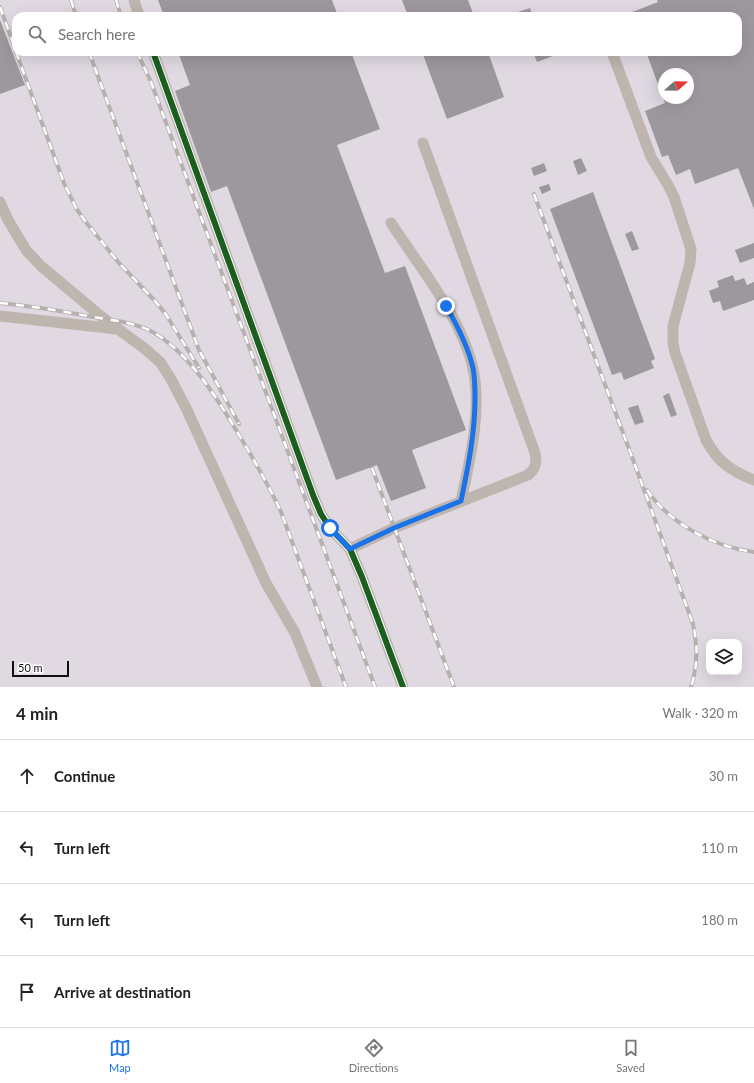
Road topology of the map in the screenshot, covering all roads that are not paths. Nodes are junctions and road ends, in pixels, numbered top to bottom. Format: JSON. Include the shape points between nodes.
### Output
{"nodes":[{"id":1,"x":134,"y":0,"type":"edge"},
{"id":2,"x":138,"y":12,"type":"edge"},
{"id":3,"x":154,"y":56,"type":"edge"},
{"id":4,"x":613,"y":56,"type":"edge"},
{"id":5,"x":423,"y":143,"type":"dead end"},
{"id":6,"x":0,"y":202,"type":"edge"},
{"id":7,"x":391,"y":223,"type":"dead end"},
{"id":8,"x":0,"y":316,"type":"edge"},
{"id":9,"x":117,"y":329,"type":"junction"},
{"id":10,"x":754,"y":480,"type":"edge"},
{"id":11,"x":461,"y":501,"type":"junction"},
{"id":12,"x":350,"y":549,"type":"junction"},
{"id":13,"x":316,"y":687,"type":"edge"},
{"id":14,"x":403,"y":687,"type":"edge"}],
"edges":[{"from":1,"to":2,"type":"street"},
{"from":3,"to":12,"type":"street","via":[[313,494],[330,528]]},
{"from":4,"to":10,"type":"street","via":[[651,157],[674,197],[691,248],[690,263],[673,326],[675,353],[713,453],[730,469]]},
{"from":5,"to":11,"type":"street","via":[[536,459],[535,468],[528,474]]},
{"from":6,"to":9,"type":"street","via":[[26,250],[41,266]]},
{"from":7,"to":11,"type":"street","via":[[456,323],[473,368],[475,425]]},
{"from":8,"to":9,"type":"street"},
{"from":9,"to":13,"type":"street","via":[[160,362],[171,379],[266,583],[295,634]]},
{"from":11,"to":12,"type":"street"},
{"from":12,"to":14,"type":"street"}]}
